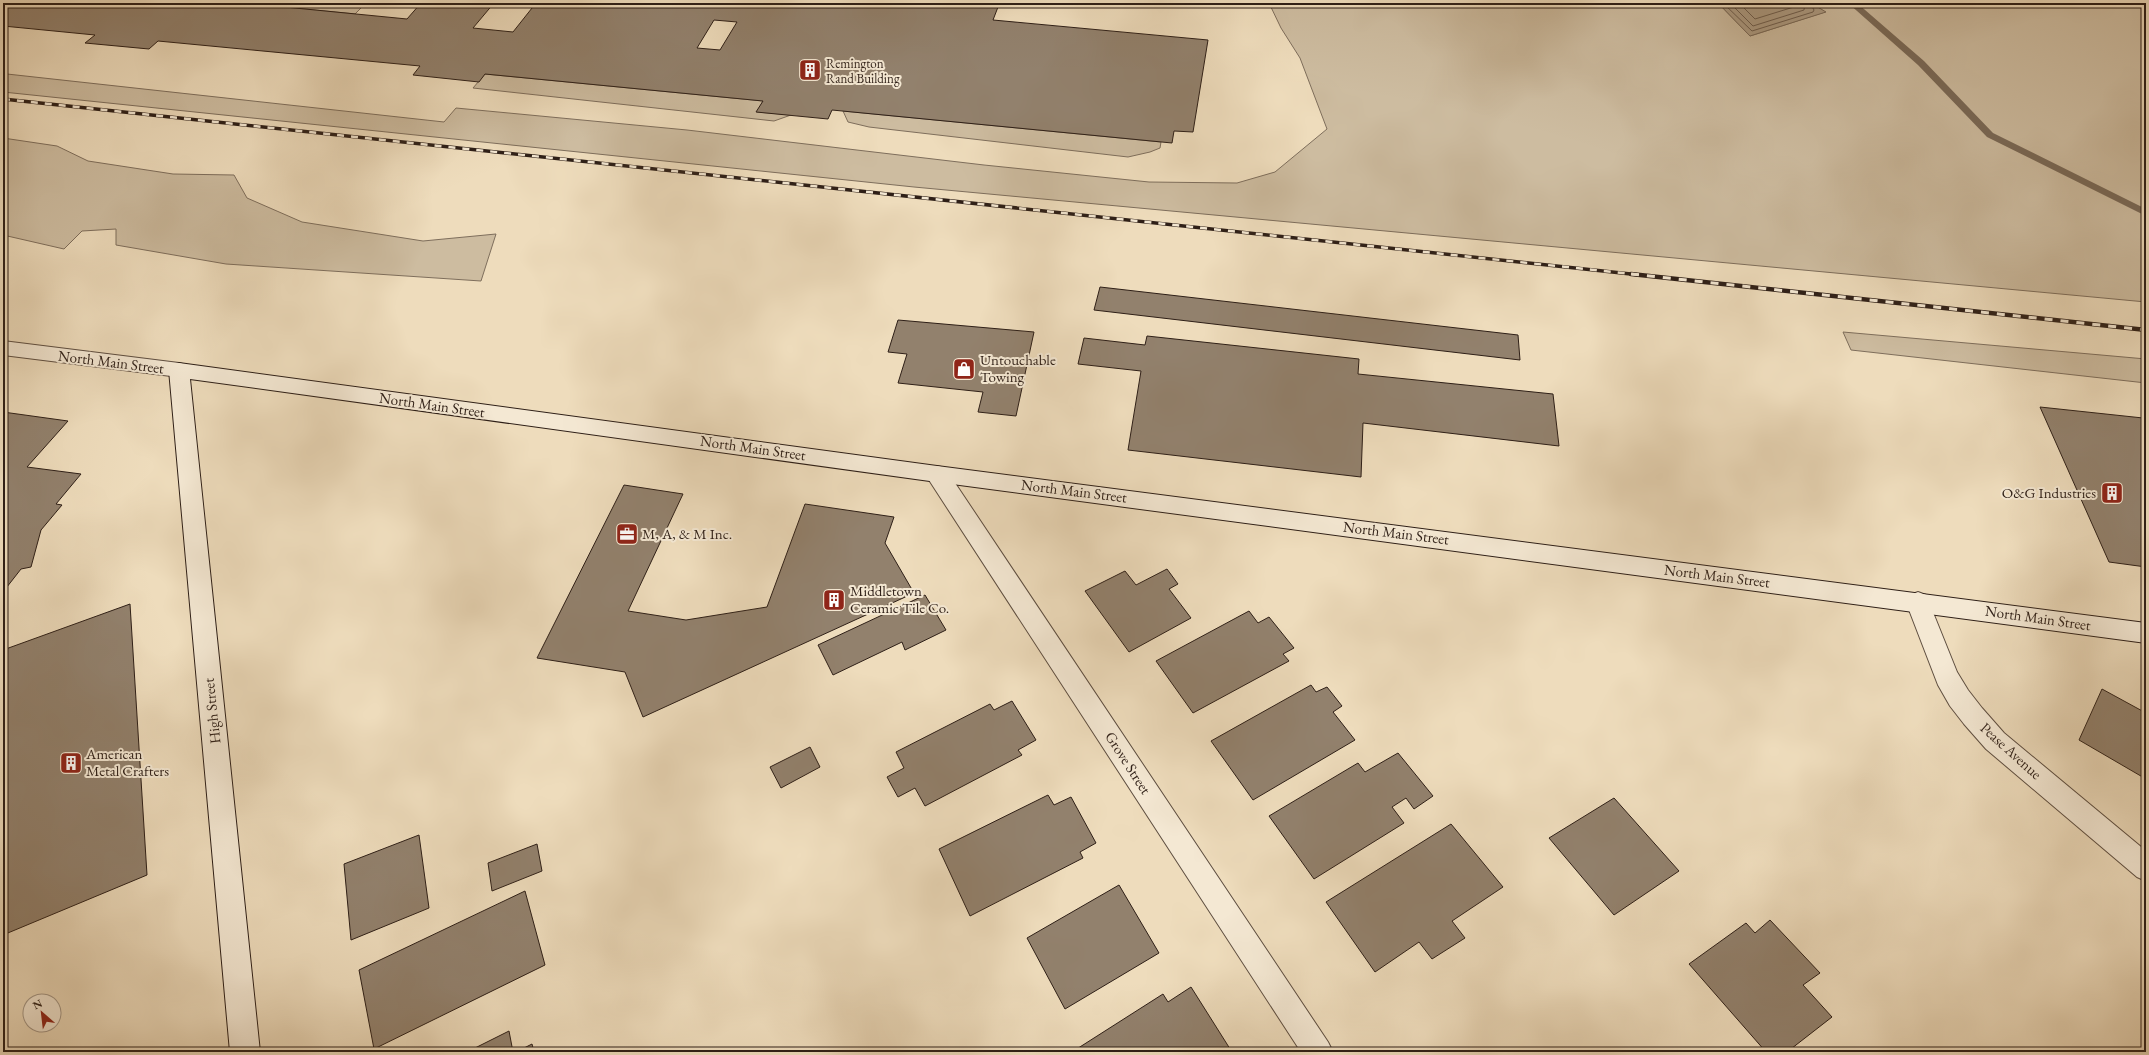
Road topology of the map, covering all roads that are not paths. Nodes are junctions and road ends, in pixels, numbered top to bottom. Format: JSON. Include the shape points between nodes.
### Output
{"nodes":[{"id":1,"x":3,"y":348,"type":"edge"},
{"id":2,"x":179,"y":370,"type":"junction"},
{"id":3,"x":937,"y":474,"type":"junction"},
{"id":4,"x":1918,"y":602,"type":"junction"},
{"id":5,"x":2146,"y":633,"type":"edge"},
{"id":6,"x":2146,"y":868,"type":"edge"},
{"id":7,"x":245,"y":1052,"type":"edge"},
{"id":8,"x":1318,"y":1052,"type":"edge"}],
"edges":[{"from":1,"to":2,"type":"street","name":"North Main Street"},
{"from":2,"to":3,"type":"street","name":"North Main Street"},
{"from":2,"to":7,"type":"street","name":"High Street"},
{"from":3,"to":4,"type":"street","name":"North Main Street"},
{"from":3,"to":8,"type":"street","name":"Grove Street"},
{"from":4,"to":5,"type":"street","name":"North Main Street"},
{"from":4,"to":6,"type":"street","name":"Pease Avenue","via":[[1947,677],[1973,716],[1995,740]]}]}
